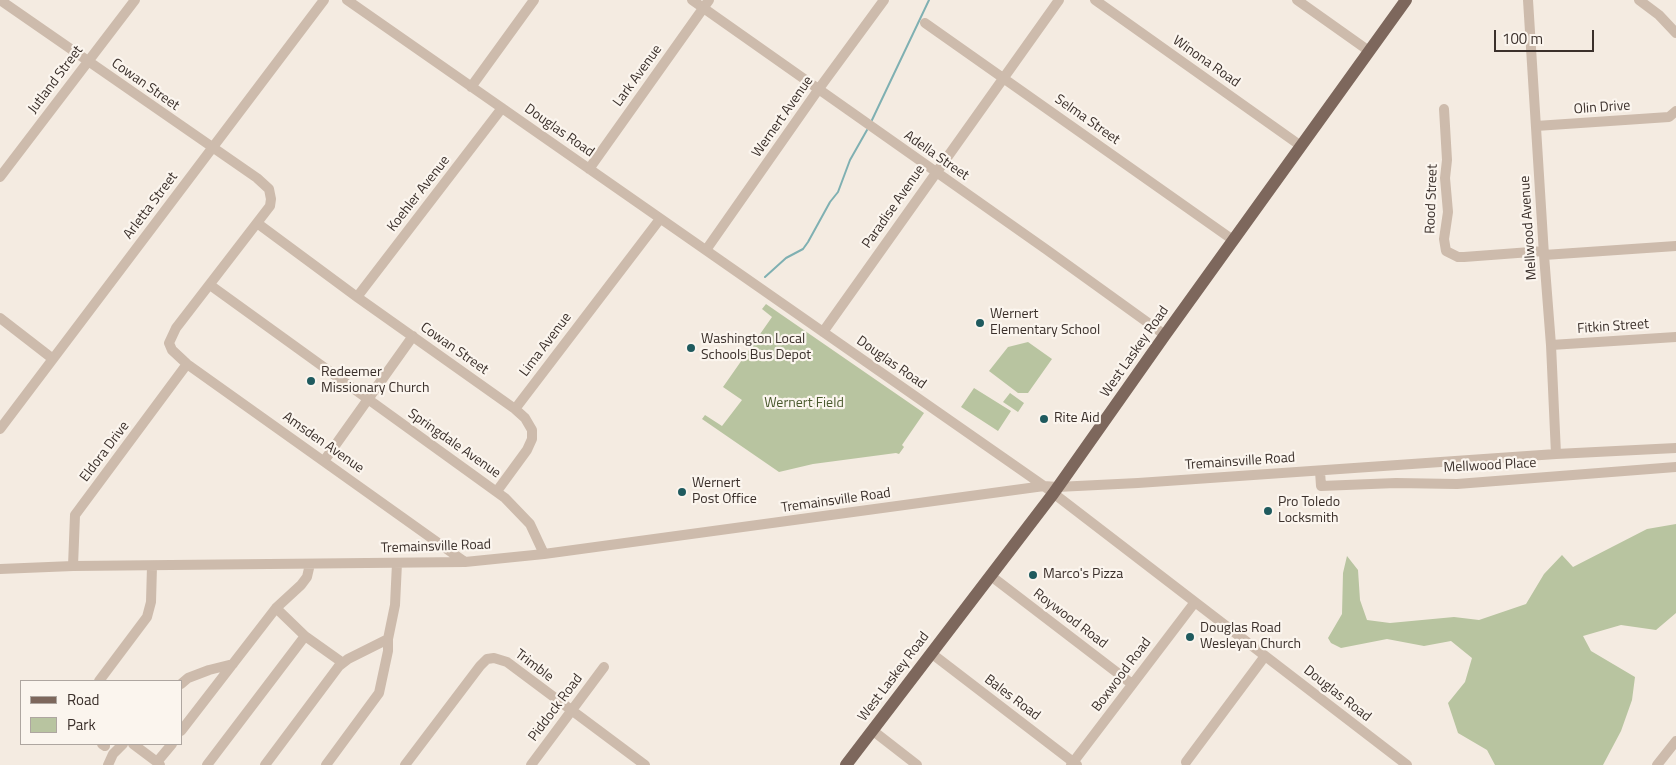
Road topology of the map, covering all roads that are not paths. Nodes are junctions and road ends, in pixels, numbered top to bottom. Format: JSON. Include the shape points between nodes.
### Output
{"nodes":[{"id":1,"x":0,"y":0,"type":"edge"},
{"id":2,"x":134,"y":0,"type":"edge"},
{"id":3,"x":324,"y":0,"type":"edge"},
{"id":4,"x":534,"y":0,"type":"edge"},
{"id":5,"x":692,"y":0,"type":"edge"},
{"id":6,"x":884,"y":0,"type":"edge"},
{"id":7,"x":1059,"y":0,"type":"edge"},
{"id":8,"x":1095,"y":0,"type":"edge"},
{"id":9,"x":1296,"y":0,"type":"edge"},
{"id":10,"x":1406,"y":0,"type":"edge"},
{"id":11,"x":1528,"y":0,"type":"edge"},
{"id":12,"x":1639,"y":0,"type":"edge"},
{"id":13,"x":352,"y":2,"type":"edge"},
{"id":14,"x":706,"y":4,"type":"edge"},
{"id":15,"x":925,"y":23,"type":"dead end"},
{"id":16,"x":1676,"y":33,"type":"edge"},
{"id":17,"x":1369,"y":51,"type":"junction"},
{"id":18,"x":87,"y":62,"type":"junction"},
{"id":19,"x":1004,"y":78,"type":"junction"},
{"id":20,"x":471,"y":87,"type":"junction"},
{"id":21,"x":818,"y":90,"type":"junction"},
{"id":22,"x":502,"y":108,"type":"junction"},
{"id":23,"x":1444,"y":109,"type":"dead end"},
{"id":24,"x":1673,"y":114,"type":"edge"},
{"id":25,"x":1536,"y":126,"type":"junction"},
{"id":26,"x":1301,"y":146,"type":"junction"},
{"id":27,"x":212,"y":148,"type":"junction"},
{"id":28,"x":589,"y":169,"type":"junction"},
{"id":29,"x":935,"y":172,"type":"junction"},
{"id":30,"x":0,"y":177,"type":"edge"},
{"id":31,"x":660,"y":218,"type":"junction"},
{"id":32,"x":257,"y":222,"type":"junction"},
{"id":33,"x":1233,"y":240,"type":"junction"},
{"id":34,"x":1676,"y":246,"type":"edge"},
{"id":35,"x":706,"y":250,"type":"junction"},
{"id":36,"x":1544,"y":253,"type":"junction"},
{"id":37,"x":210,"y":285,"type":"junction"},
{"id":38,"x":357,"y":297,"type":"junction"},
{"id":39,"x":0,"y":318,"type":"edge"},
{"id":40,"x":823,"y":332,"type":"junction"},
{"id":41,"x":1165,"y":335,"type":"junction"},
{"id":42,"x":413,"y":336,"type":"junction"},
{"id":43,"x":1676,"y":337,"type":"edge"},
{"id":44,"x":1552,"y":345,"type":"junction"},
{"id":45,"x":53,"y":359,"type":"junction"},
{"id":46,"x":187,"y":364,"type":"junction"},
{"id":47,"x":368,"y":399,"type":"junction"},
{"id":48,"x":515,"y":409,"type":"junction"},
{"id":49,"x":0,"y":429,"type":"edge"},
{"id":50,"x":1676,"y":448,"type":"edge"},
{"id":51,"x":1556,"y":454,"type":"junction"},
{"id":52,"x":324,"y":460,"type":"junction"},
{"id":53,"x":1676,"y":467,"type":"edge"},
{"id":54,"x":1320,"y":471,"type":"junction"},
{"id":55,"x":1051,"y":489,"type":"junction"},
{"id":56,"x":497,"y":491,"type":"junction"},
{"id":57,"x":544,"y":554,"type":"junction"},
{"id":58,"x":465,"y":562,"type":"junction"},
{"id":59,"x":397,"y":563,"type":"junction"},
{"id":60,"x":310,"y":564,"type":"junction"},
{"id":61,"x":73,"y":566,"type":"junction"},
{"id":62,"x":152,"y":566,"type":"junction"},
{"id":63,"x":0,"y":569,"type":"edge"},
{"id":64,"x":992,"y":576,"type":"junction"},
{"id":65,"x":1195,"y":602,"type":"junction"},
{"id":66,"x":276,"y":608,"type":"junction"},
{"id":67,"x":305,"y":636,"type":"junction"},
{"id":68,"x":388,"y":640,"type":"junction"},
{"id":69,"x":930,"y":653,"type":"junction"},
{"id":70,"x":1266,"y":656,"type":"junction"},
{"id":71,"x":343,"y":663,"type":"junction"},
{"id":72,"x":233,"y":664,"type":"junction"},
{"id":73,"x":604,"y":667,"type":"dead end"},
{"id":74,"x":100,"y":680,"type":"edge"},
{"id":75,"x":182,"y":683,"type":"edge"},
{"id":76,"x":1132,"y":684,"type":"junction"},
{"id":77,"x":571,"y":711,"type":"junction"},
{"id":78,"x":182,"y":730,"type":"edge"},
{"id":79,"x":872,"y":730,"type":"junction"},
{"id":80,"x":1676,"y":741,"type":"edge"},
{"id":81,"x":122,"y":745,"type":"edge"},
{"id":82,"x":134,"y":745,"type":"edge"},
{"id":83,"x":171,"y":745,"type":"edge"},
{"id":84,"x":1186,"y":762,"type":"dead end"},
{"id":85,"x":158,"y":764,"type":"edge"},
{"id":86,"x":1074,"y":764,"type":"edge"},
{"id":87,"x":108,"y":765,"type":"edge"},
{"id":88,"x":207,"y":765,"type":"edge"},
{"id":89,"x":265,"y":765,"type":"edge"},
{"id":90,"x":326,"y":765,"type":"edge"},
{"id":91,"x":405,"y":765,"type":"edge"},
{"id":92,"x":531,"y":765,"type":"edge"},
{"id":93,"x":645,"y":765,"type":"edge"},
{"id":94,"x":846,"y":765,"type":"edge"},
{"id":95,"x":917,"y":765,"type":"edge"},
{"id":96,"x":1407,"y":765,"type":"edge"},
{"id":97,"x":1657,"y":765,"type":"edge"}],
"edges":[{"from":1,"to":18,"type":"street","name":"Cowan Street"},
{"from":2,"to":18,"type":"street","name":"Jutland Street"},
{"from":3,"to":27,"type":"street","name":"Arletta Street"},
{"from":4,"to":20,"type":"street"},
{"from":5,"to":14,"type":"street","name":"Adella Street"},
{"from":6,"to":21,"type":"street","name":"Wernert Avenue"},
{"from":7,"to":19,"type":"street","name":"Paradise Avenue"},
{"from":8,"to":26,"type":"street","name":"Winona Road"},
{"from":9,"to":17,"type":"street"},
{"from":10,"to":17,"type":"main road","name":"West Laskey Road"},
{"from":11,"to":25,"type":"street","name":"Mellwood Avenue"},
{"from":12,"to":16,"type":"street"},
{"from":13,"to":20,"type":"street","name":"Douglas Road"},
{"from":14,"to":21,"type":"street","name":"Adella Street"},
{"from":14,"to":28,"type":"street","name":"Lark Avenue"},
{"from":15,"to":19,"type":"street","name":"Selma Street"},
{"from":17,"to":26,"type":"main road","name":"West Laskey Road"},
{"from":18,"to":27,"type":"street","name":"Cowan Street"},
{"from":18,"to":30,"type":"street","name":"Jutland Street"},
{"from":19,"to":29,"type":"street","name":"Paradise Avenue"},
{"from":19,"to":33,"type":"street","name":"Selma Street"},
{"from":20,"to":22,"type":"street","name":"Douglas Road"},
{"from":21,"to":29,"type":"street","name":"Adella Street"},
{"from":21,"to":35,"type":"street","name":"Wernert Avenue"},
{"from":22,"to":28,"type":"street","name":"Douglas Road"},
{"from":22,"to":38,"type":"street","name":"Koehler Avenue"},
{"from":23,"to":36,"type":"street","name":"Rood Street","via":[[1448,212],[1444,239],[1446,251],[1464,257]]},
{"from":24,"to":25,"type":"street","name":"Olin Drive"},
{"from":25,"to":36,"type":"street","name":"Mellwood Avenue"},
{"from":26,"to":33,"type":"main road","name":"West Laskey Road"},
{"from":27,"to":32,"type":"street","name":"Cowan Street","via":[[269,189],[270,206]]},
{"from":27,"to":45,"type":"street","name":"Arletta Street"},
{"from":28,"to":31,"type":"street","name":"Douglas Road"},
{"from":29,"to":40,"type":"street","name":"Paradise Avenue"},
{"from":29,"to":41,"type":"street","name":"Adella Street"},
{"from":31,"to":35,"type":"street","name":"Douglas Road"},
{"from":31,"to":48,"type":"street","name":"Lima Avenue"},
{"from":32,"to":37,"type":"street"},
{"from":32,"to":38,"type":"street","name":"Cowan Street"},
{"from":33,"to":41,"type":"main road","name":"West Laskey Road"},
{"from":34,"to":36,"type":"street","name":"Rood Street"},
{"from":35,"to":40,"type":"street","name":"Douglas Road"},
{"from":36,"to":44,"type":"street","name":"Mellwood Avenue"},
{"from":37,"to":46,"type":"street","name":"Amsden Avenue","via":[[176,328],[169,344]]},
{"from":37,"to":47,"type":"street","name":"Springdale Avenue"},
{"from":38,"to":42,"type":"street","name":"Cowan Street"},
{"from":39,"to":45,"type":"street"},
{"from":40,"to":55,"type":"street","name":"Douglas Road"},
{"from":41,"to":55,"type":"main road","name":"West Laskey Road"},
{"from":42,"to":47,"type":"street"},
{"from":42,"to":48,"type":"street","name":"Cowan Street"},
{"from":43,"to":44,"type":"street","name":"Fitkin Street"},
{"from":44,"to":51,"type":"street","name":"Mellwood Avenue"},
{"from":45,"to":49,"type":"street","name":"Arletta Street"},
{"from":46,"to":52,"type":"street","name":"Amsden Avenue"},
{"from":46,"to":61,"type":"street","name":"Eldora Drive","via":[[75,515]]},
{"from":47,"to":52,"type":"street"},
{"from":47,"to":56,"type":"street","name":"Springdale Avenue"},
{"from":48,"to":56,"type":"street","via":[[532,430],[532,439]]},
{"from":50,"to":51,"type":"street","name":"Tremainsville Road"},
{"from":51,"to":54,"type":"street","name":"Tremainsville Road"},
{"from":52,"to":58,"type":"street","name":"Amsden Avenue"},
{"from":53,"to":54,"type":"street","name":"Mellwood Place","via":[[1457,484],[1321,486]]},
{"from":54,"to":55,"type":"street","name":"Tremainsville Road"},
{"from":55,"to":57,"type":"street","name":"Tremainsville Road"},
{"from":55,"to":64,"type":"main road","name":"West Laskey Road"},
{"from":55,"to":65,"type":"street","name":"Douglas Road"},
{"from":56,"to":57,"type":"street","name":"Springdale Avenue","via":[[530,524]]},
{"from":57,"to":58,"type":"street","name":"Tremainsville Road"},
{"from":58,"to":59,"type":"street","name":"Tremainsville Road"},
{"from":59,"to":60,"type":"street","name":"Tremainsville Road"},
{"from":59,"to":68,"type":"street","via":[[395,605]]},
{"from":60,"to":62,"type":"street","name":"Tremainsville Road"},
{"from":60,"to":66,"type":"street","via":[[301,585]]},
{"from":61,"to":62,"type":"street","name":"Tremainsville Road"},
{"from":61,"to":63,"type":"street","name":"Tremainsville Road"},
{"from":62,"to":74,"type":"street","via":[[151,602],[147,617]]},
{"from":64,"to":69,"type":"main road","name":"West Laskey Road"},
{"from":64,"to":76,"type":"street","name":"Roywood Road"},
{"from":65,"to":70,"type":"street","name":"Douglas Road"},
{"from":65,"to":76,"type":"street","name":"Boxwood Road"},
{"from":66,"to":67,"type":"street"},
{"from":66,"to":72,"type":"street"},
{"from":67,"to":71,"type":"street"},
{"from":67,"to":88,"type":"street"},
{"from":68,"to":71,"type":"street"},
{"from":68,"to":90,"type":"street","via":[[379,693]]},
{"from":69,"to":79,"type":"main road","name":"West Laskey Road"},
{"from":69,"to":86,"type":"street","name":"Bales Road"},
{"from":70,"to":84,"type":"street"},
{"from":70,"to":96,"type":"street","name":"Douglas Road"},
{"from":71,"to":89,"type":"street"},
{"from":72,"to":75,"type":"street","via":[[209,670]]},
{"from":72,"to":78,"type":"street"},
{"from":73,"to":77,"type":"street","name":"Piddock Road"},
{"from":76,"to":86,"type":"street","name":"Boxwood Road"},
{"from":77,"to":91,"type":"street","name":"Trimble","via":[[507,662],[500,658],[487,659]]},
{"from":77,"to":92,"type":"street","name":"Piddock Road"},
{"from":77,"to":93,"type":"street","name":"Trimble"},
{"from":79,"to":94,"type":"main road","name":"West Laskey Road"},
{"from":79,"to":95,"type":"street"},
{"from":80,"to":97,"type":"street"},
{"from":81,"to":87,"type":"street"},
{"from":82,"to":85,"type":"street"},
{"from":83,"to":85,"type":"street"}]}
